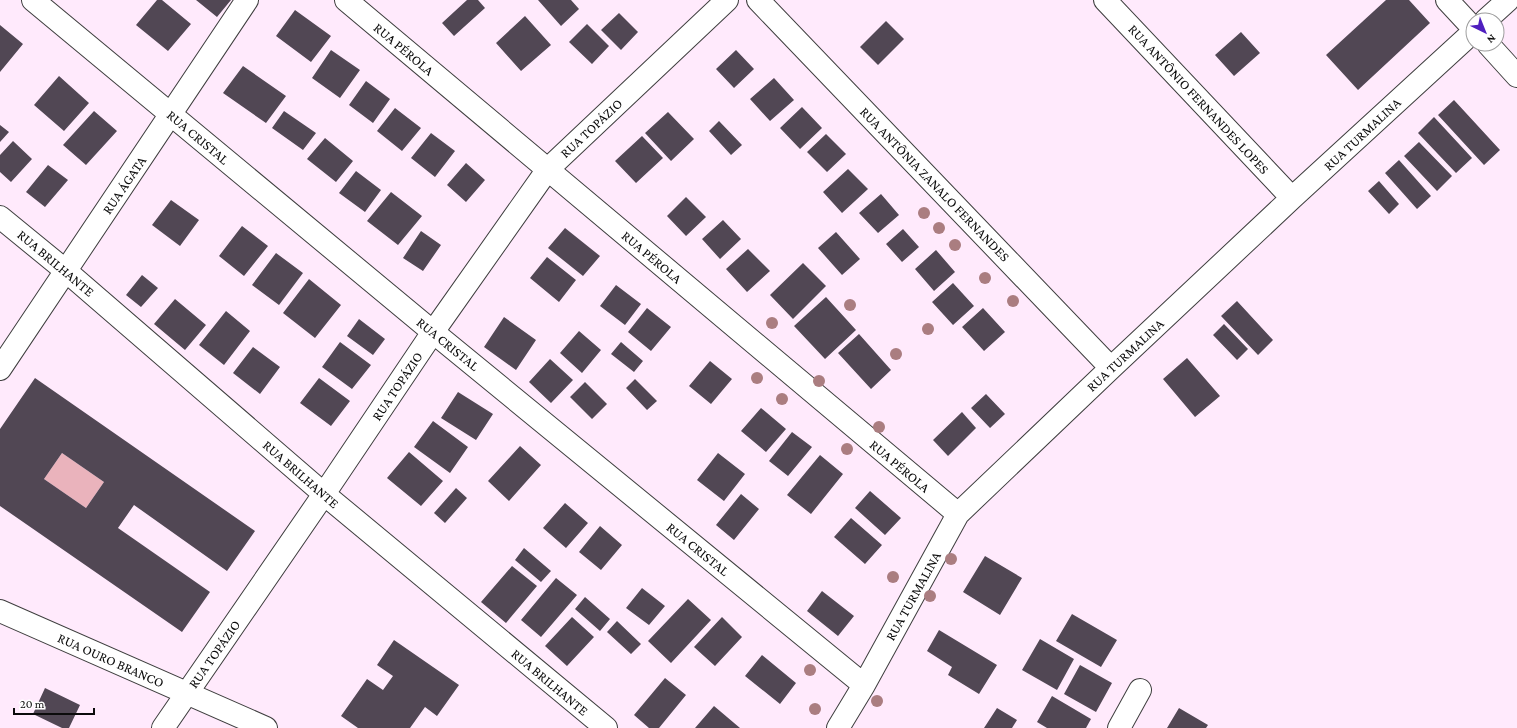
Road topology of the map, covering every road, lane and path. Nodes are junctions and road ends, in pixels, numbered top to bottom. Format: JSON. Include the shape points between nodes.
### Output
{"nodes":[{"id":1,"x":34,"y":0,"type":"edge"},
{"id":2,"x":247,"y":0,"type":"edge"},
{"id":3,"x":346,"y":0,"type":"edge"},
{"id":4,"x":727,"y":0,"type":"edge"},
{"id":5,"x":758,"y":0,"type":"edge"},
{"id":6,"x":1105,"y":0,"type":"edge"},
{"id":7,"x":1447,"y":0,"type":"edge"},
{"id":8,"x":1508,"y":0,"type":"edge"},
{"id":9,"x":1495,"y":12,"type":"edge"},
{"id":10,"x":1465,"y":19,"type":"edge"},
{"id":11,"x":1465,"y":39,"type":"edge"},
{"id":12,"x":1495,"y":52,"type":"edge"},
{"id":13,"x":1517,"y":76,"type":"edge"},
{"id":14,"x":171,"y":114,"type":"junction"},
{"id":15,"x":548,"y":169,"type":"junction"},
{"id":16,"x":1292,"y":198,"type":"junction"},
{"id":17,"x":0,"y":217,"type":"edge"},
{"id":18,"x":66,"y":271,"type":"junction"},
{"id":19,"x":434,"y":332,"type":"junction"},
{"id":20,"x":1111,"y":368,"type":"junction"},
{"id":21,"x":0,"y":369,"type":"edge"},
{"id":22,"x":324,"y":494,"type":"junction"},
{"id":23,"x":958,"y":514,"type":"junction"},
{"id":24,"x":0,"y":611,"type":"edge"},
{"id":25,"x":864,"y":685,"type":"junction"},
{"id":26,"x":1140,"y":690,"type":"dead end"},
{"id":27,"x":186,"y":694,"type":"junction"},
{"id":28,"x":163,"y":728,"type":"edge"},
{"id":29,"x":266,"y":728,"type":"edge"},
{"id":30,"x":606,"y":728,"type":"edge"},
{"id":31,"x":838,"y":728,"type":"edge"},
{"id":32,"x":1119,"y":728,"type":"edge"}],
"edges":[{"from":1,"to":14,"type":"street","name":"RUA CRISTAL"},
{"from":2,"to":14,"type":"street","name":"RUA ÁGATA"},
{"from":3,"to":15,"type":"street","name":"RUA PÉROLA"},
{"from":4,"to":15,"type":"street","name":"RUA TOPÁZIO"},
{"from":5,"to":20,"type":"street","name":"RUA ANTÔNIA ZANALO FERNANDES"},
{"from":6,"to":16,"type":"street","name":"RUA ANTÔNIO FERNANDES LOPES"},
{"from":7,"to":10,"type":"street"},
{"from":8,"to":9,"type":"street"},
{"from":11,"to":16,"type":"street","name":"RUA TURMALINA"},
{"from":12,"to":13,"type":"street"},
{"from":14,"to":18,"type":"street","name":"RUA ÁGATA"},
{"from":14,"to":19,"type":"street","name":"RUA CRISTAL"},
{"from":15,"to":19,"type":"street","name":"RUA TOPÁZIO"},
{"from":15,"to":23,"type":"street","name":"RUA PÉROLA"},
{"from":16,"to":20,"type":"street","name":"RUA TURMALINA"},
{"from":17,"to":18,"type":"street","name":"RUA BRILHANTE"},
{"from":18,"to":21,"type":"street","name":"RUA ÁGATA"},
{"from":18,"to":22,"type":"street","name":"RUA BRILHANTE"},
{"from":19,"to":22,"type":"street","name":"RUA TOPÁZIO"},
{"from":19,"to":25,"type":"street","name":"RUA CRISTAL"},
{"from":20,"to":23,"type":"street","name":"RUA TURMALINA"},
{"from":22,"to":27,"type":"street","name":"RUA TOPÁZIO"},
{"from":22,"to":30,"type":"street","name":"RUA BRILHANTE"},
{"from":23,"to":25,"type":"street","name":"RUA TURMALINA"},
{"from":24,"to":27,"type":"street","name":"RUA OURO BRANCO"},
{"from":25,"to":31,"type":"street","name":"RUA TURMALINA"},
{"from":26,"to":32,"type":"street"},
{"from":27,"to":28,"type":"street","name":"RUA TOPÁZIO"},
{"from":27,"to":29,"type":"street","name":"RUA OURO BRANCO"}]}
